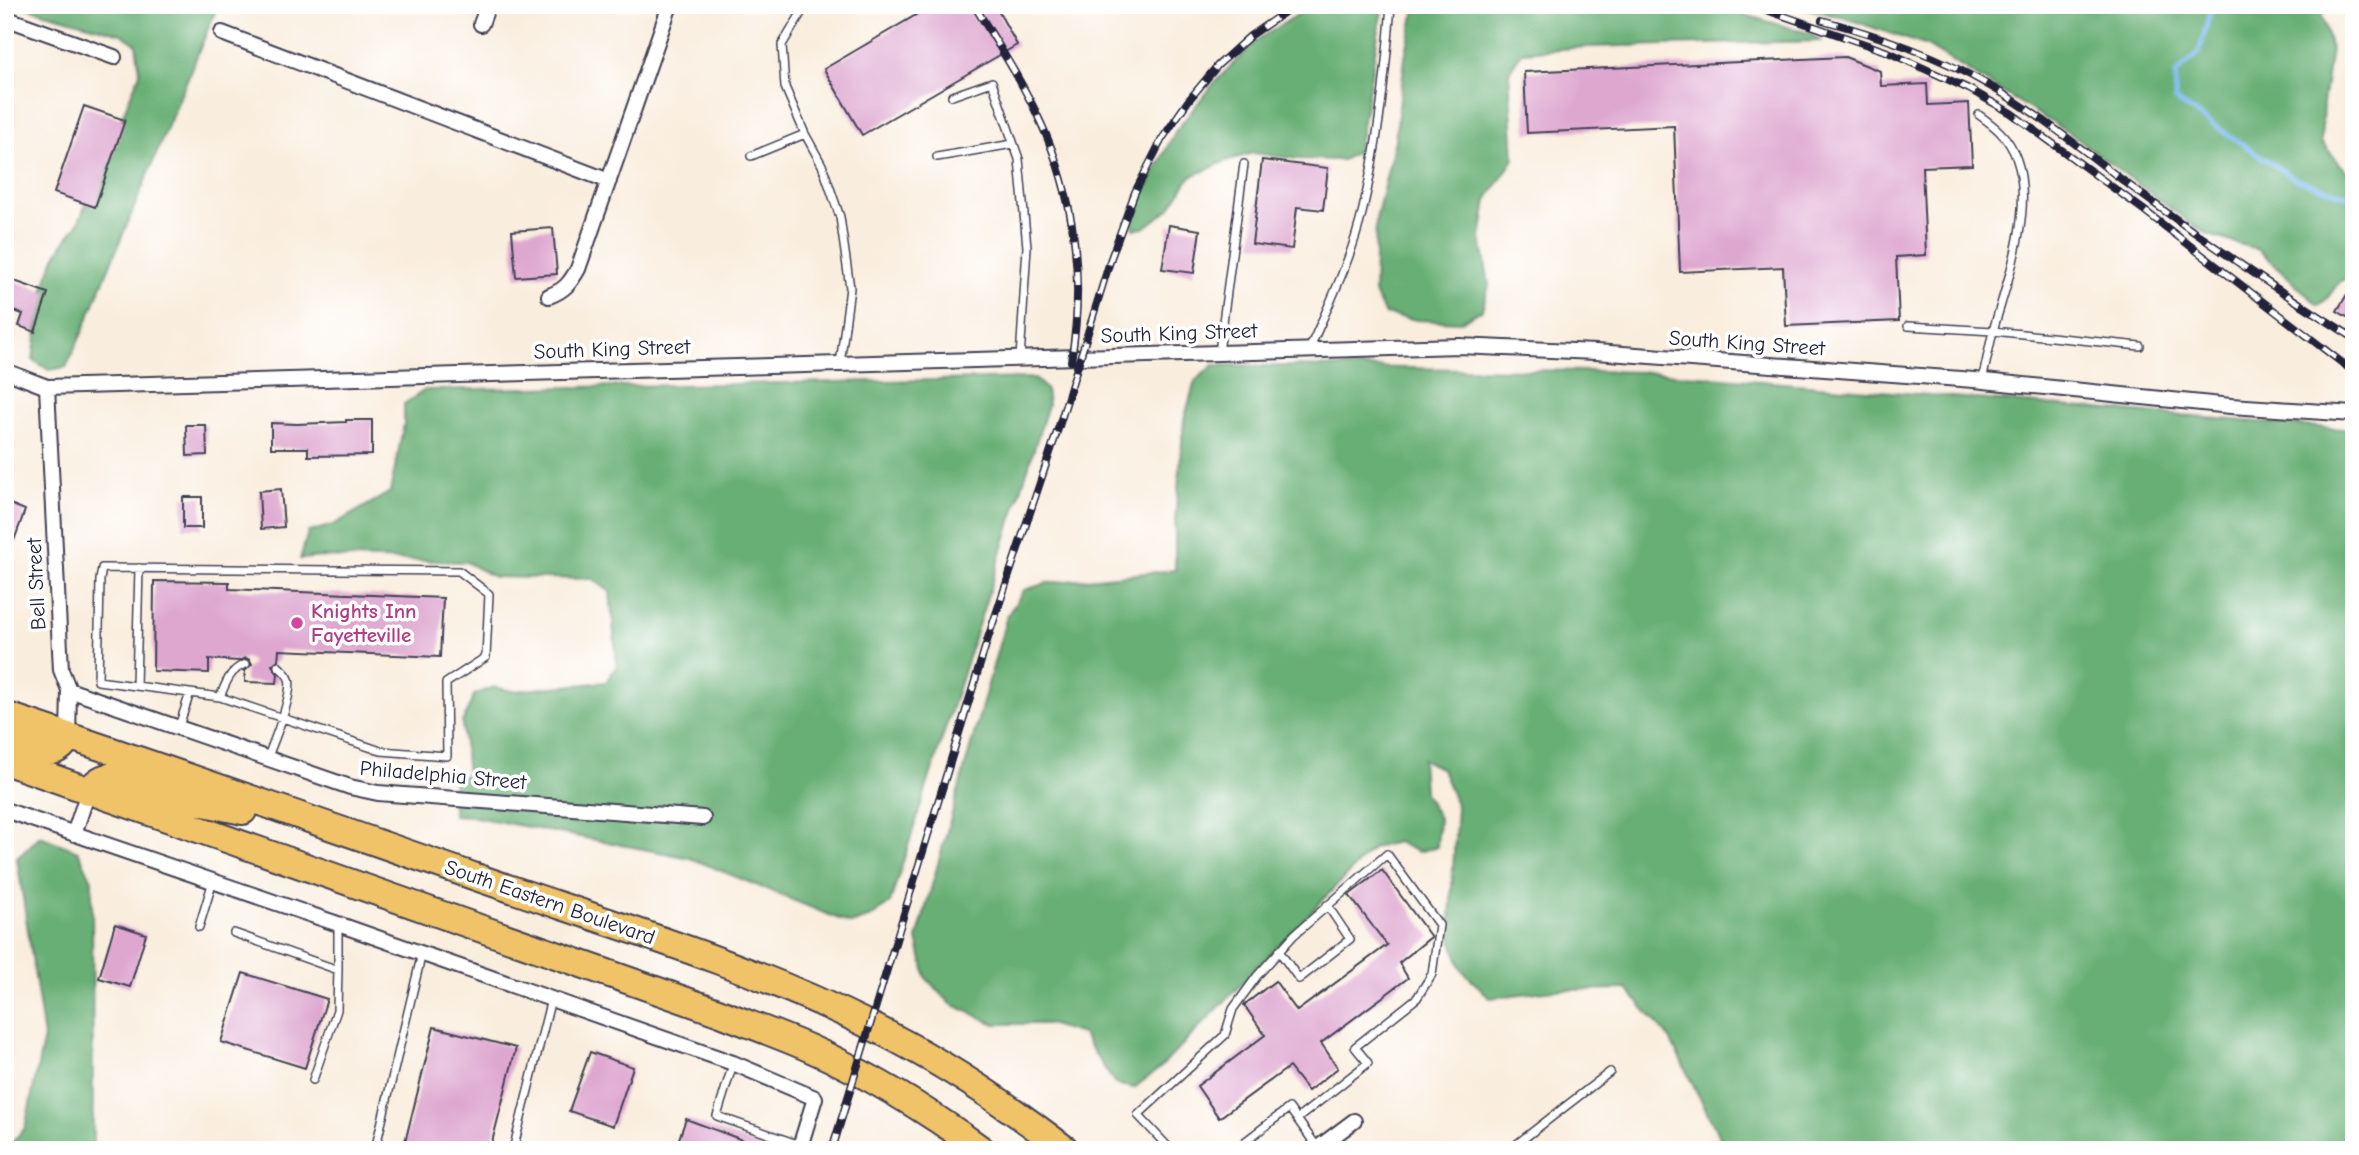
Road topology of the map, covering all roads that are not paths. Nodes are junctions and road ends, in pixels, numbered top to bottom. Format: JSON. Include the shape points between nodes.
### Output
{"nodes":[{"id":1,"x":488,"y":5,"type":"edge"},
{"id":2,"x":670,"y":5,"type":"edge"},
{"id":3,"x":806,"y":5,"type":"edge"},
{"id":4,"x":1391,"y":5,"type":"edge"},
{"id":5,"x":5,"y":18,"type":"edge"},
{"id":6,"x":481,"y":24,"type":"dead end"},
{"id":7,"x":222,"y":33,"type":"dead end"},
{"id":8,"x":114,"y":57,"type":"dead end"},
{"id":9,"x":952,"y":96,"type":"dead end"},
{"id":10,"x":1979,"y":115,"type":"dead end"},
{"id":11,"x":805,"y":134,"type":"junction"},
{"id":12,"x":1013,"y":144,"type":"junction"},
{"id":13,"x":751,"y":156,"type":"dead end"},
{"id":14,"x":937,"y":157,"type":"dead end"},
{"id":15,"x":1244,"y":164,"type":"dead end"},
{"id":16,"x":609,"y":181,"type":"junction"},
{"id":17,"x":549,"y":296,"type":"dead end"},
{"id":18,"x":1908,"y":326,"type":"dead end"},
{"id":19,"x":1993,"y":331,"type":"junction"},
{"id":20,"x":2140,"y":346,"type":"dead end"},
{"id":21,"x":1309,"y":351,"type":"junction"},
{"id":22,"x":1219,"y":352,"type":"junction"},
{"id":23,"x":1020,"y":359,"type":"junction"},
{"id":24,"x":840,"y":364,"type":"junction"},
{"id":25,"x":5,"y":371,"type":"edge"},
{"id":26,"x":1982,"y":381,"type":"junction"},
{"id":27,"x":47,"y":387,"type":"junction"},
{"id":28,"x":2354,"y":414,"type":"edge"},
{"id":29,"x":139,"y":568,"type":"junction"},
{"id":30,"x":246,"y":664,"type":"dead end"},
{"id":31,"x":278,"y":666,"type":"dead end"},
{"id":32,"x":98,"y":681,"type":"junction"},
{"id":33,"x":136,"y":686,"type":"junction"},
{"id":34,"x":69,"y":690,"type":"junction"},
{"id":35,"x":190,"y":693,"type":"junction"},
{"id":36,"x":220,"y":697,"type":"junction"},
{"id":37,"x":94,"y":699,"type":"junction"},
{"id":38,"x":5,"y":715,"type":"edge"},
{"id":39,"x":282,"y":718,"type":"junction"},
{"id":40,"x":178,"y":729,"type":"junction"},
{"id":41,"x":68,"y":736,"type":"junction"},
{"id":42,"x":5,"y":737,"type":"edge"},
{"id":43,"x":267,"y":760,"type":"junction"},
{"id":44,"x":5,"y":761,"type":"edge"},
{"id":45,"x":88,"y":792,"type":"junction"},
{"id":46,"x":5,"y":810,"type":"edge"},
{"id":47,"x":703,"y":818,"type":"dead end"},
{"id":48,"x":74,"y":834,"type":"junction"},
{"id":49,"x":358,"y":836,"type":"junction"},
{"id":50,"x":213,"y":881,"type":"junction"},
{"id":51,"x":1328,"y":905,"type":"junction"},
{"id":52,"x":338,"y":924,"type":"junction"},
{"id":53,"x":199,"y":927,"type":"dead end"},
{"id":54,"x":234,"y":933,"type":"dead end"},
{"id":55,"x":1279,"y":951,"type":"junction"},
{"id":56,"x":422,"y":953,"type":"junction"},
{"id":57,"x":338,"y":970,"type":"junction"},
{"id":58,"x":551,"y":999,"type":"junction"},
{"id":59,"x":733,"y":1063,"type":"junction"},
{"id":60,"x":1610,"y":1072,"type":"dead end"},
{"id":61,"x":313,"y":1080,"type":"dead end"},
{"id":62,"x":1297,"y":1119,"type":"junction"},
{"id":63,"x":1353,"y":1121,"type":"dead end"},
{"id":64,"x":972,"y":1142,"type":"edge"},
{"id":65,"x":800,"y":1147,"type":"edge"},
{"id":66,"x":1316,"y":1149,"type":"edge"},
{"id":67,"x":374,"y":1150,"type":"edge"},
{"id":68,"x":513,"y":1150,"type":"edge"},
{"id":69,"x":991,"y":1150,"type":"edge"},
{"id":70,"x":1066,"y":1150,"type":"edge"},
{"id":71,"x":1171,"y":1150,"type":"edge"},
{"id":72,"x":1234,"y":1150,"type":"edge"},
{"id":73,"x":1509,"y":1150,"type":"edge"}],
"edges":[{"from":1,"to":6,"type":"street"},
{"from":2,"to":16,"type":"street"},
{"from":3,"to":11,"type":"lane","via":[[782,45],[785,87]]},
{"from":4,"to":21,"type":"lane","via":[[1363,210],[1343,273]]},
{"from":5,"to":8,"type":"street"},
{"from":7,"to":16,"type":"street"},
{"from":9,"to":12,"type":"lane","via":[[992,82]]},
{"from":10,"to":19,"type":"lane","via":[[2002,133],[2016,157],[2023,192],[2022,225]]},
{"from":11,"to":13,"type":"lane"},
{"from":11,"to":24,"type":"lane","via":[[840,217],[850,288]]},
{"from":12,"to":14,"type":"lane"},
{"from":12,"to":23,"type":"lane","via":[[1019,159],[1027,247]]},
{"from":15,"to":22,"type":"lane"},
{"from":16,"to":17,"type":"street","via":[[578,269],[569,285]]},
{"from":18,"to":19,"type":"lane"},
{"from":19,"to":20,"type":"lane"},
{"from":19,"to":26,"type":"lane"},
{"from":21,"to":22,"type":"street","name":"South King Street"},
{"from":21,"to":26,"type":"street","name":"South King Street","via":[[1459,346],[1554,350]]},
{"from":22,"to":23,"type":"street","name":"South King Street"},
{"from":23,"to":24,"type":"street","name":"South King Street"},
{"from":24,"to":27,"type":"street","name":"South King Street"},
{"from":25,"to":27,"type":"street","name":"South King Street"},
{"from":26,"to":28,"type":"street","name":"South King Street"},
{"from":27,"to":34,"type":"street","name":"Bell Street","via":[[61,670]]},
{"from":29,"to":32,"type":"lane","via":[[103,568]]},
{"from":29,"to":33,"type":"lane"},
{"from":29,"to":39,"type":"lane","via":[[460,571],[489,594],[486,657],[446,683],[447,756],[381,751]]},
{"from":30,"to":36,"type":"lane","via":[[228,678]]},
{"from":31,"to":39,"type":"lane","via":[[289,680]]},
{"from":32,"to":33,"type":"lane"},
{"from":32,"to":37,"type":"lane"},
{"from":33,"to":35,"type":"lane"},
{"from":34,"to":37,"type":"street","name":"Philadelphia Street"},
{"from":34,"to":41,"type":"street","name":"Bell Street"},
{"from":35,"to":36,"type":"lane"},
{"from":35,"to":40,"type":"lane"},
{"from":36,"to":39,"type":"lane"},
{"from":37,"to":40,"type":"street","name":"Philadelphia Street"},
{"from":38,"to":41,"type":"highway","name":"South Eastern Boulevard"},
{"from":39,"to":43,"type":"lane"},
{"from":40,"to":43,"type":"street","name":"Philadelphia Street"},
{"from":41,"to":42,"type":"highway","via":[[60,750],[52,752]]},
{"from":41,"to":49,"type":"highway","name":"South Eastern Boulevard"},
{"from":43,"to":47,"type":"street","name":"Philadelphia Street","via":[[378,793]]},
{"from":44,"to":45,"type":"highway"},
{"from":45,"to":48,"type":"street"},
{"from":45,"to":49,"type":"highway","via":[[95,782],[115,776],[180,797]]},
{"from":45,"to":64,"type":"highway","via":[[810,1048],[898,1095]]},
{"from":46,"to":48,"type":"street"},
{"from":48,"to":50,"type":"street"},
{"from":49,"to":70,"type":"highway","name":"South Eastern Boulevard","via":[[640,933],[807,997],[933,1059]]},
{"from":50,"to":52,"type":"street"},
{"from":50,"to":53,"type":"lane"},
{"from":51,"to":55,"type":"lane"},
{"from":51,"to":55,"type":"lane","via":[[1350,939],[1299,979]]},
{"from":51,"to":62,"type":"lane","via":[[1387,855],[1439,925],[1432,974],[1417,998],[1354,1047],[1368,1063]]},
{"from":52,"to":56,"type":"street"},
{"from":52,"to":57,"type":"lane"},
{"from":54,"to":57,"type":"lane"},
{"from":55,"to":71,"type":"lane","via":[[1233,1009],[1225,1035],[1138,1115]]},
{"from":56,"to":58,"type":"street"},
{"from":56,"to":67,"type":"lane"},
{"from":57,"to":61,"type":"lane","via":[[337,1010]]},
{"from":58,"to":59,"type":"street"},
{"from":58,"to":68,"type":"lane"},
{"from":59,"to":65,"type":"street","via":[[814,1098]]},
{"from":59,"to":65,"type":"lane","via":[[717,1116]]},
{"from":60,"to":73,"type":"lane"},
{"from":62,"to":66,"type":"lane"},
{"from":62,"to":72,"type":"lane","via":[[1289,1108]]},
{"from":63,"to":66,"type":"street"},
{"from":64,"to":69,"type":"highway"}]}
